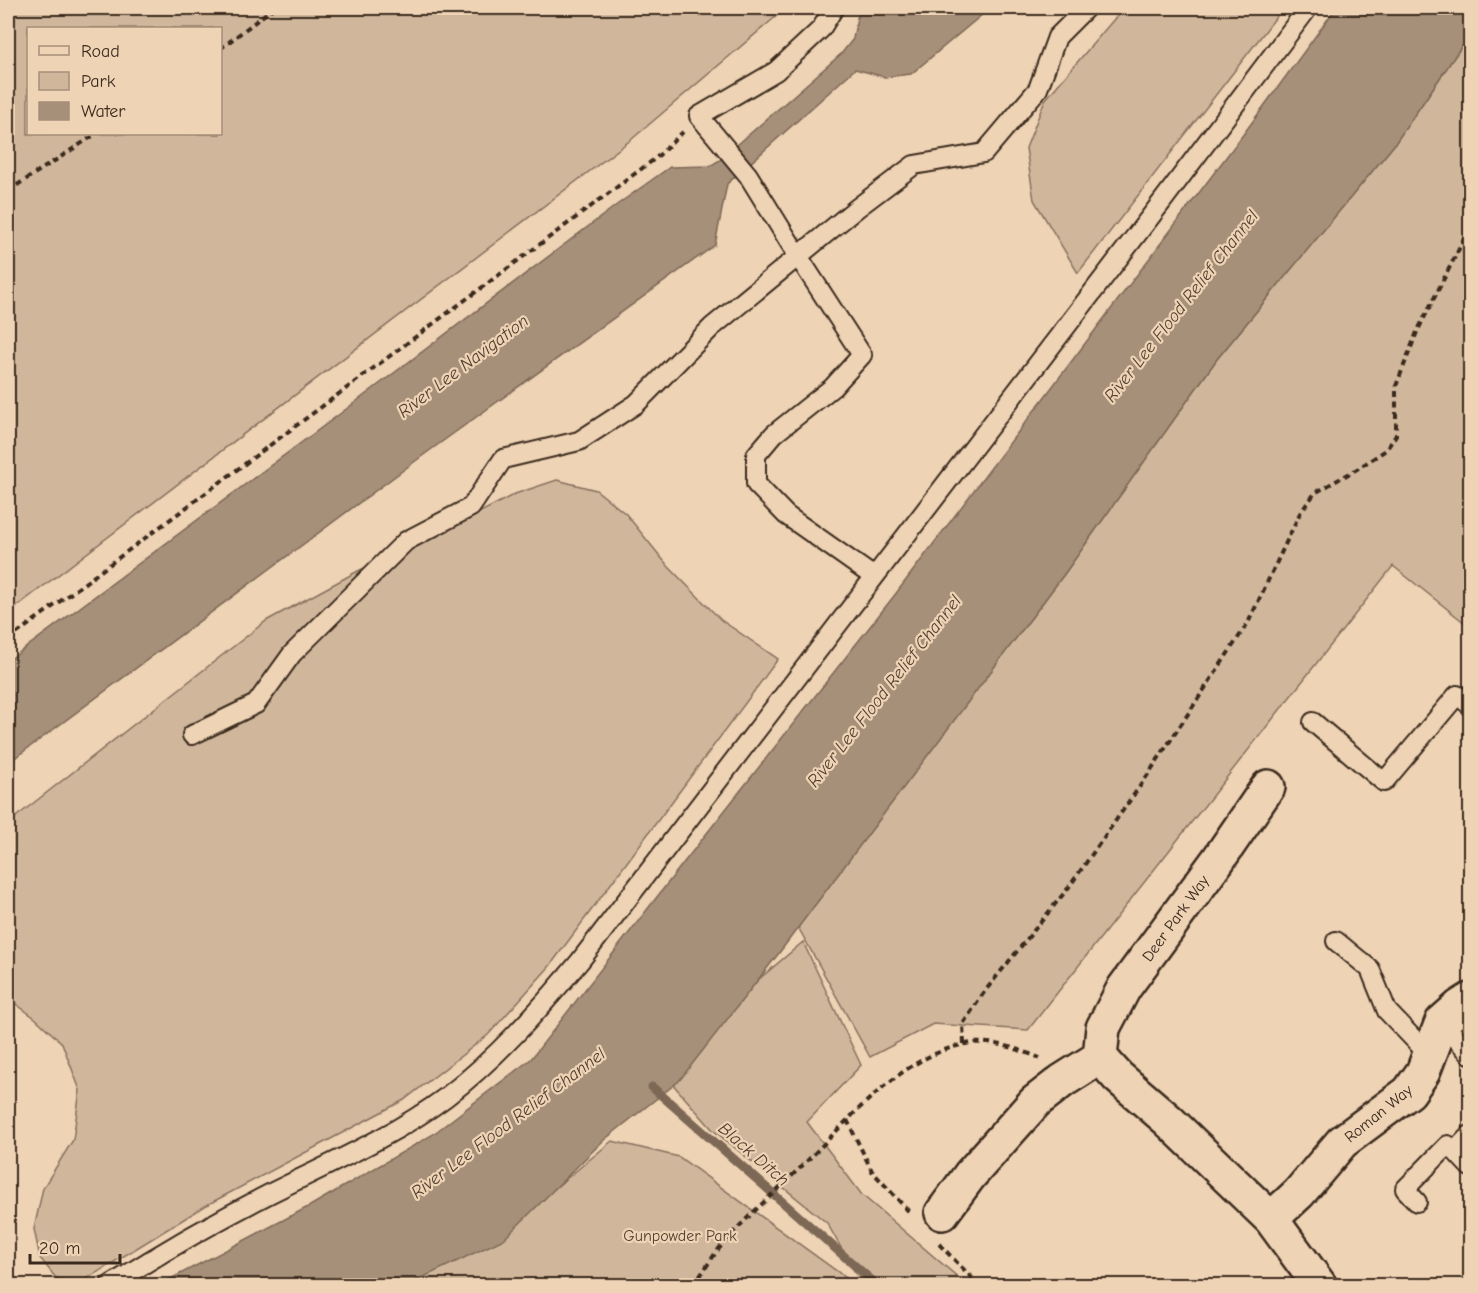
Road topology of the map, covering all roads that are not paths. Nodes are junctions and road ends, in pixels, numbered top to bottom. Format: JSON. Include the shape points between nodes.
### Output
{"nodes":[{"id":1,"x":834,"y":8,"type":"edge"},
{"id":2,"x":1086,"y":8,"type":"edge"},
{"id":3,"x":1308,"y":8,"type":"edge"},
{"id":4,"x":798,"y":256,"type":"junction"},
{"id":5,"x":874,"y":577,"type":"junction"},
{"id":6,"x":1470,"y":705,"type":"edge"},
{"id":7,"x":1313,"y":722,"type":"dead end"},
{"id":8,"x":192,"y":735,"type":"dead end"},
{"id":9,"x":1268,"y":787,"type":"dead end"},
{"id":10,"x":1336,"y":941,"type":"dead end"},
{"id":11,"x":1470,"y":1000,"type":"edge"},
{"id":12,"x":1442,"y":1022,"type":"junction"},
{"id":13,"x":1470,"y":1054,"type":"edge"},
{"id":14,"x":1430,"y":1056,"type":"junction"},
{"id":15,"x":1100,"y":1057,"type":"junction"},
{"id":16,"x":1470,"y":1135,"type":"edge"},
{"id":17,"x":1455,"y":1151,"type":"junction"},
{"id":18,"x":1470,"y":1167,"type":"edge"},
{"id":19,"x":1417,"y":1202,"type":"dead end"},
{"id":20,"x":1270,"y":1220,"type":"junction"},
{"id":21,"x":931,"y":1224,"type":"road end"},
{"id":22,"x":110,"y":1286,"type":"edge"},
{"id":23,"x":1320,"y":1286,"type":"edge"}],
"edges":[{"from":1,"to":4,"type":"lane","via":[[821,29],[776,71],[703,121],[748,174]]},
{"from":2,"to":4,"type":"lane","via":[[1057,37],[1038,89],[984,153],[914,165]]},
{"from":3,"to":5,"type":"lane"},
{"from":4,"to":5,"type":"lane","via":[[862,355],[834,387],[774,434],[756,455],[756,484],[786,515]]},
{"from":4,"to":8,"type":"lane","via":[[712,327],[636,404],[579,441],[503,459],[471,507],[406,541],[292,654],[256,704]]},
{"from":5,"to":22,"type":"lane","via":[[580,961],[490,1060],[445,1098],[382,1137],[240,1209]]},
{"from":6,"to":7,"type":"lane","via":[[1457,695],[1384,782]]},
{"from":9,"to":15,"type":"street","name":"Deer Park Way","via":[[1124,988],[1103,1028]]},
{"from":10,"to":14,"type":"lane","via":[[1370,969],[1387,1011]]},
{"from":11,"to":12,"type":"street"},
{"from":12,"to":13,"type":"lane"},
{"from":12,"to":14,"type":"street","name":"Roman Way"},
{"from":14,"to":20,"type":"street","name":"Roman Way","via":[[1409,1092],[1342,1142]]},
{"from":15,"to":20,"type":"street"},
{"from":15,"to":21,"type":"street","via":[[1040,1098]]},
{"from":16,"to":17,"type":"lane"},
{"from":17,"to":18,"type":"lane"},
{"from":17,"to":19,"type":"lane","via":[[1448,1145],[1405,1190]]},
{"from":20,"to":23,"type":"street"}]}
